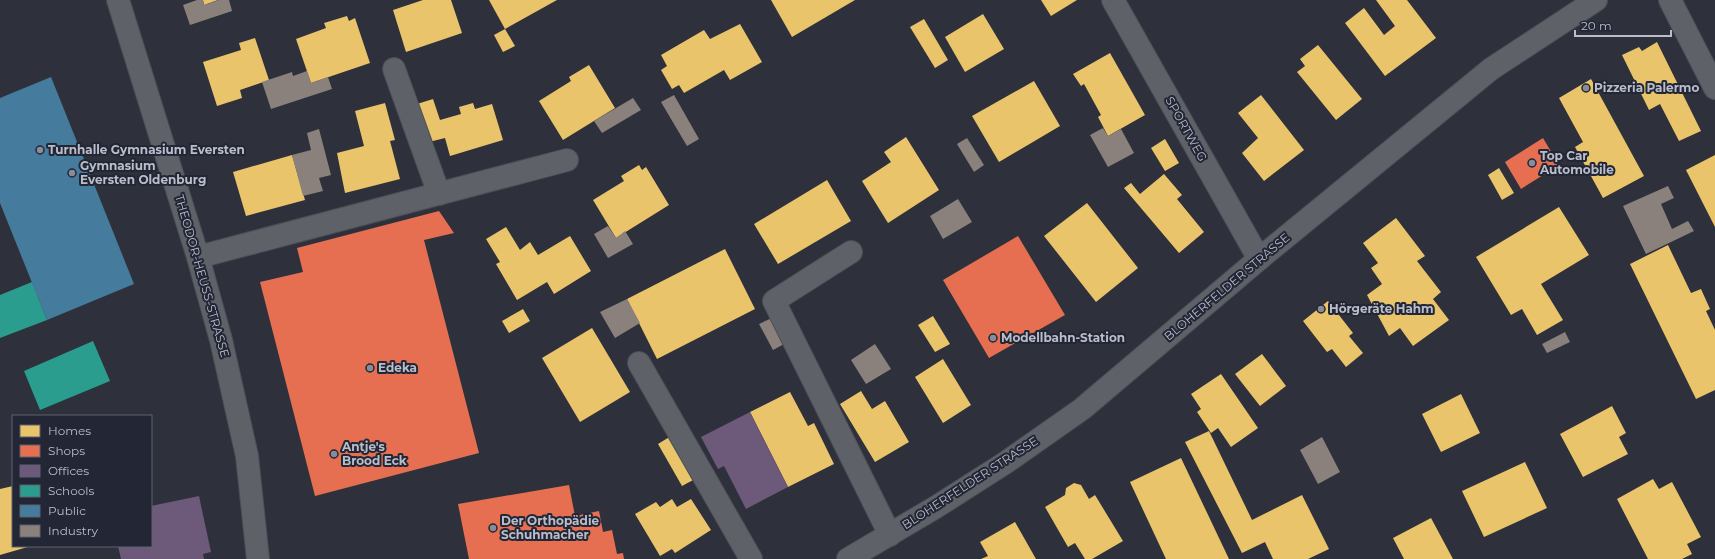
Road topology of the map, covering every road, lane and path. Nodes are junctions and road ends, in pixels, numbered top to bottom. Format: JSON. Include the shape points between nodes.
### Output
{"nodes":[{"id":1,"x":118,"y":0,"type":"edge"},
{"id":2,"x":1113,"y":0,"type":"edge"},
{"id":3,"x":1596,"y":0,"type":"edge"},
{"id":4,"x":1670,"y":0,"type":"edge"},
{"id":5,"x":394,"y":69,"type":"dead end"},
{"id":6,"x":1715,"y":88,"type":"edge"},
{"id":7,"x":567,"y":160,"type":"dead end"},
{"id":8,"x":439,"y":194,"type":"junction"},
{"id":9,"x":851,"y":252,"type":"dead end"},
{"id":10,"x":198,"y":257,"type":"junction"},
{"id":11,"x":1259,"y":259,"type":"junction"},
{"id":12,"x":639,"y":363,"type":"dead end"},
{"id":13,"x":890,"y":535,"type":"junction"},
{"id":14,"x":258,"y":559,"type":"edge"},
{"id":15,"x":751,"y":559,"type":"edge"},
{"id":16,"x":848,"y":559,"type":"edge"}],
"edges":[{"from":1,"to":10,"type":"street","name":"THEODOR-HEUSS-STRASSE"},
{"from":2,"to":11,"type":"street","name":"SPORTWEG"},
{"from":3,"to":11,"type":"street","name":"BLOHERFELDER STRASSE","via":[[1491,70]]},
{"from":4,"to":6,"type":"street"},
{"from":5,"to":8,"type":"street"},
{"from":7,"to":8,"type":"street"},
{"from":8,"to":10,"type":"street"},
{"from":9,"to":13,"type":"street","via":[[774,301]]},
{"from":10,"to":14,"type":"street","name":"THEODOR-HEUSS-STRASSE","via":[[221,340],[247,456]]},
{"from":11,"to":13,"type":"street","name":"BLOHERFELDER STRASSE","via":[[1082,409],[1005,463]]},
{"from":12,"to":15,"type":"street"},
{"from":13,"to":16,"type":"street","name":"BLOHERFELDER STRASSE"}]}
